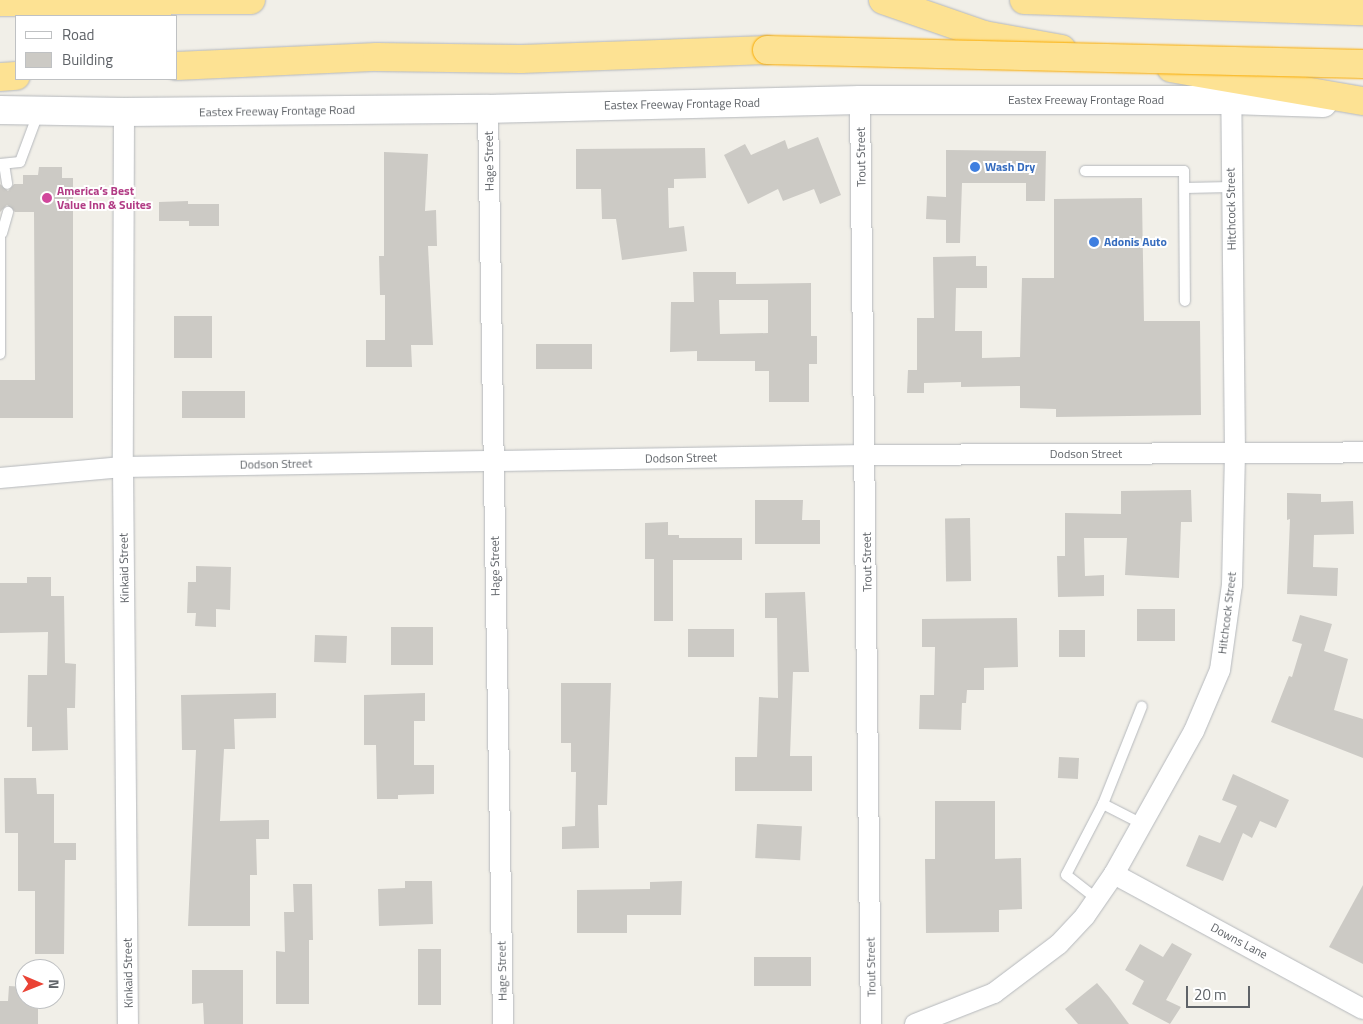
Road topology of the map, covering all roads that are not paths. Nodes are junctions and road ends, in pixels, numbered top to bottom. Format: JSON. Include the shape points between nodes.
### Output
{"nodes":[{"id":1,"x":250,"y":0,"type":"edge"},
{"id":2,"x":883,"y":0,"type":"edge"},
{"id":3,"x":1024,"y":0,"type":"edge"},
{"id":4,"x":0,"y":2,"type":"edge"},
{"id":5,"x":1363,"y":10,"type":"edge"},
{"id":6,"x":1363,"y":64,"type":"edge"},
{"id":7,"x":178,"y":66,"type":"edge"},
{"id":8,"x":15,"y":76,"type":"edge"},
{"id":9,"x":0,"y":77,"type":"edge"},
{"id":10,"x":860,"y":100,"type":"junction"},
{"id":11,"x":1231,"y":100,"type":"junction"},
{"id":12,"x":1363,"y":101,"type":"edge"},
{"id":13,"x":1363,"y":105,"type":"edge"},
{"id":14,"x":488,"y":109,"type":"junction"},
{"id":15,"x":0,"y":110,"type":"edge"},
{"id":16,"x":39,"y":110,"type":"junction"},
{"id":17,"x":124,"y":112,"type":"junction"},
{"id":18,"x":1,"y":165,"type":"edge"},
{"id":19,"x":1085,"y":171,"type":"dead end"},
{"id":20,"x":8,"y":184,"type":"dead end"},
{"id":21,"x":1231,"y":187,"type":"junction"},
{"id":22,"x":1185,"y":188,"type":"junction"},
{"id":23,"x":8,"y":212,"type":"dead end"},
{"id":24,"x":1,"y":231,"type":"edge"},
{"id":25,"x":1185,"y":301,"type":"dead end"},
{"id":26,"x":0,"y":354,"type":"edge"},
{"id":27,"x":1363,"y":452,"type":"edge"},
{"id":28,"x":1235,"y":453,"type":"junction"},
{"id":29,"x":866,"y":455,"type":"junction"},
{"id":30,"x":494,"y":460,"type":"junction"},
{"id":31,"x":123,"y":467,"type":"junction"},
{"id":32,"x":0,"y":478,"type":"edge"},
{"id":33,"x":1142,"y":706,"type":"dead end"},
{"id":34,"x":1103,"y":804,"type":"junction"},
{"id":35,"x":1142,"y":824,"type":"junction"},
{"id":36,"x":1114,"y":874,"type":"junction"},
{"id":37,"x":1097,"y":899,"type":"junction"},
{"id":38,"x":1363,"y":1009,"type":"edge"},
{"id":39,"x":128,"y":1024,"type":"edge"},
{"id":40,"x":503,"y":1024,"type":"edge"},
{"id":41,"x":871,"y":1024,"type":"edge"},
{"id":42,"x":914,"y":1024,"type":"edge"}],
"edges":[{"from":1,"to":4,"type":"highway"},
{"from":2,"to":12,"type":"highway","via":[[984,35]]},
{"from":3,"to":5,"type":"highway"},
{"from":6,"to":7,"type":"highway","bridge":true,"via":[[767,50],[521,59],[377,57]]},
{"from":8,"to":9,"type":"highway"},
{"from":10,"to":11,"type":"main road","name":"Eastex Freeway Frontage Road"},
{"from":10,"to":14,"type":"main road","name":"Eastex Freeway Frontage Road"},
{"from":10,"to":29,"type":"street","name":"Trout Street"},
{"from":11,"to":13,"type":"main road","name":"Eastex Freeway Frontage Road"},
{"from":11,"to":21,"type":"street","name":"Hitchcock Street"},
{"from":14,"to":17,"type":"main road","name":"Eastex Freeway Frontage Road"},
{"from":14,"to":30,"type":"street","name":"Hage Street"},
{"from":15,"to":16,"type":"main road","name":"Eastex Freeway Frontage Road"},
{"from":16,"to":17,"type":"main road","name":"Eastex Freeway Frontage Road"},
{"from":16,"to":18,"type":"lane","via":[[20,162]]},
{"from":17,"to":31,"type":"street","name":"Kinkaid Street"},
{"from":18,"to":20,"type":"lane"},
{"from":19,"to":22,"type":"lane","via":[[1184,171]]},
{"from":21,"to":22,"type":"lane"},
{"from":21,"to":28,"type":"street","name":"Hitchcock Street"},
{"from":22,"to":25,"type":"lane"},
{"from":23,"to":24,"type":"lane"},
{"from":24,"to":26,"type":"lane"},
{"from":27,"to":28,"type":"street","name":"Dodson Street"},
{"from":28,"to":29,"type":"street","name":"Dodson Street"},
{"from":28,"to":35,"type":"street","name":"Hitchcock Street","via":[[1232,585],[1220,670],[1194,731]]},
{"from":29,"to":30,"type":"street","name":"Dodson Street"},
{"from":29,"to":41,"type":"street","name":"Trout Street"},
{"from":30,"to":31,"type":"street","name":"Dodson Street"},
{"from":30,"to":40,"type":"street","name":"Hage Street"},
{"from":31,"to":32,"type":"street","name":"Dodson Street"},
{"from":31,"to":39,"type":"street","name":"Kinkaid Street"},
{"from":33,"to":34,"type":"lane"},
{"from":34,"to":35,"type":"lane"},
{"from":34,"to":37,"type":"lane","via":[[1066,875]]},
{"from":35,"to":36,"type":"street","name":"Hitchcock Street"},
{"from":36,"to":37,"type":"street","name":"Hitchcock Street"},
{"from":36,"to":38,"type":"street","name":"Downs Lane"},
{"from":37,"to":42,"type":"street","name":"Hitchcock Street","via":[[1059,944],[1015,979],[994,993]]}]}
